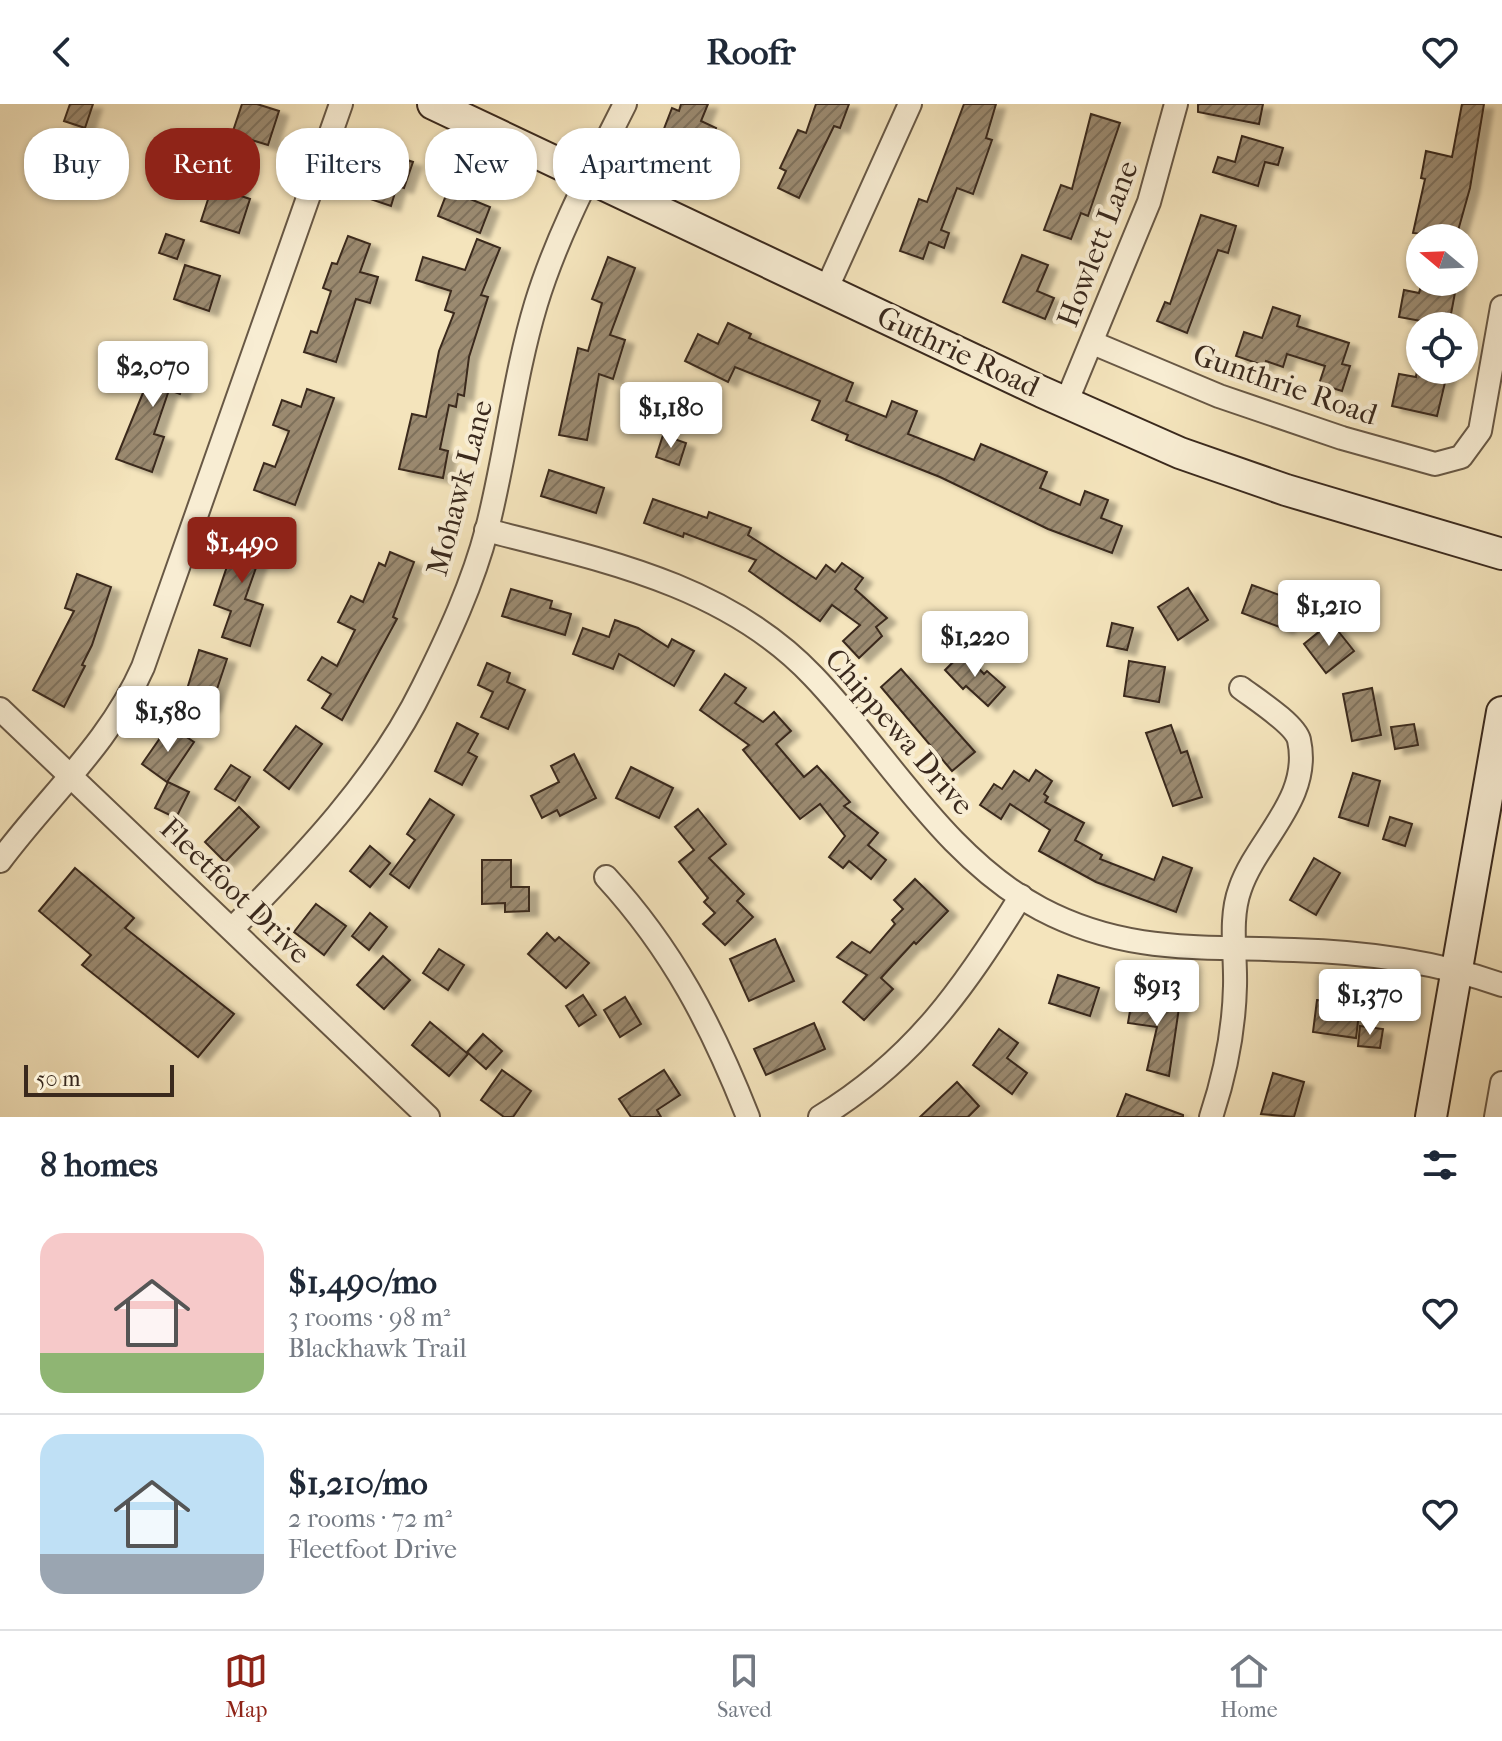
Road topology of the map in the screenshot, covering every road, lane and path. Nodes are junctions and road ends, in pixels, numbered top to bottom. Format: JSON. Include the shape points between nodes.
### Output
{"nodes":[{"id":1,"x":341,"y":104,"type":"edge"},
{"id":2,"x":433,"y":104,"type":"edge"},
{"id":3,"x":625,"y":104,"type":"edge"},
{"id":4,"x":910,"y":104,"type":"edge"},
{"id":5,"x":1176,"y":104,"type":"edge"},
{"id":6,"x":614,"y":128,"type":"edge"},
{"id":7,"x":553,"y":161,"type":"edge"},
{"id":8,"x":581,"y":200,"type":"edge"},
{"id":9,"x":635,"y":200,"type":"edge"},
{"id":10,"x":826,"y":290,"type":"junction"},
{"id":11,"x":1502,"y":307,"type":"edge"},
{"id":12,"x":1093,"y":343,"type":"junction"},
{"id":13,"x":1066,"y":403,"type":"junction"},
{"id":14,"x":486,"y":530,"type":"junction"},
{"id":15,"x":1502,"y":554,"type":"edge"},
{"id":16,"x":1241,"y":688,"type":"dead end"},
{"id":17,"x":0,"y":709,"type":"edge"},
{"id":18,"x":1502,"y":712,"type":"edge"},
{"id":19,"x":68,"y":777,"type":"junction"},
{"id":20,"x":0,"y":861,"type":"edge"},
{"id":21,"x":606,"y":877,"type":"dead end"},
{"id":22,"x":1021,"y":896,"type":"junction"},
{"id":23,"x":232,"y":929,"type":"junction"},
{"id":24,"x":1236,"y":951,"type":"junction"},
{"id":25,"x":1457,"y":969,"type":"junction"},
{"id":26,"x":1502,"y":985,"type":"edge"},
{"id":27,"x":1502,"y":1083,"type":"edge"},
{"id":28,"x":428,"y":1117,"type":"edge"},
{"id":29,"x":748,"y":1117,"type":"edge"},
{"id":30,"x":820,"y":1117,"type":"edge"},
{"id":31,"x":1211,"y":1117,"type":"edge"},
{"id":32,"x":1431,"y":1117,"type":"edge"},
{"id":33,"x":1496,"y":1117,"type":"edge"}],
"edges":[{"from":1,"to":19,"type":"street","via":[[143,667],[126,706]]},
{"from":2,"to":7,"type":"street","name":"Guthrie Road"},
{"from":3,"to":6,"type":"street","name":"Mohawk Lane"},
{"from":4,"to":10,"type":"street"},
{"from":5,"to":12,"type":"street","name":"Howlett Lane","via":[[1149,202]]},
{"from":8,"to":14,"type":"street","name":"Mohawk Lane","via":[[536,306]]},
{"from":9,"to":10,"type":"street","name":"Guthrie Road"},
{"from":10,"to":13,"type":"street","name":"Guthrie Road"},
{"from":11,"to":12,"type":"street","name":"Gunthrie Road","via":[[1480,431],[1461,457],[1428,463],[1219,396]]},
{"from":12,"to":13,"type":"street","name":"Howlett Lane"},
{"from":13,"to":15,"type":"street","name":"Guthrie Road","via":[[1225,469]]},
{"from":14,"to":22,"type":"street","name":"Chippewa Drive","via":[[620,564],[677,585],[750,624],[813,675],[945,831],[987,873]]},
{"from":14,"to":23,"type":"street","name":"Mohawk Lane","via":[[457,613],[397,733],[365,780]]},
{"from":16,"to":24,"type":"street","via":[[1299,738],[1293,796],[1239,892]]},
{"from":17,"to":19,"type":"street","name":"Fleetfoot Drive"},
{"from":18,"to":25,"type":"street"},
{"from":19,"to":20,"type":"street"},
{"from":19,"to":23,"type":"street","name":"Fleetfoot Drive"},
{"from":21,"to":29,"type":"street","via":[[673,959]]},
{"from":22,"to":24,"type":"street","name":"Chippewa Drive","via":[[1101,936],[1148,946]]},
{"from":22,"to":30,"type":"street","via":[[972,976],[929,1031],[857,1095]]},
{"from":23,"to":28,"type":"street","name":"Fleetfoot Drive"},
{"from":24,"to":25,"type":"street","name":"Chippewa Drive","via":[[1374,955]]},
{"from":24,"to":31,"type":"street","via":[[1233,1021]]},
{"from":25,"to":26,"type":"street","name":"Chippewa Drive"},
{"from":25,"to":32,"type":"street"},
{"from":27,"to":33,"type":"street"}]}
